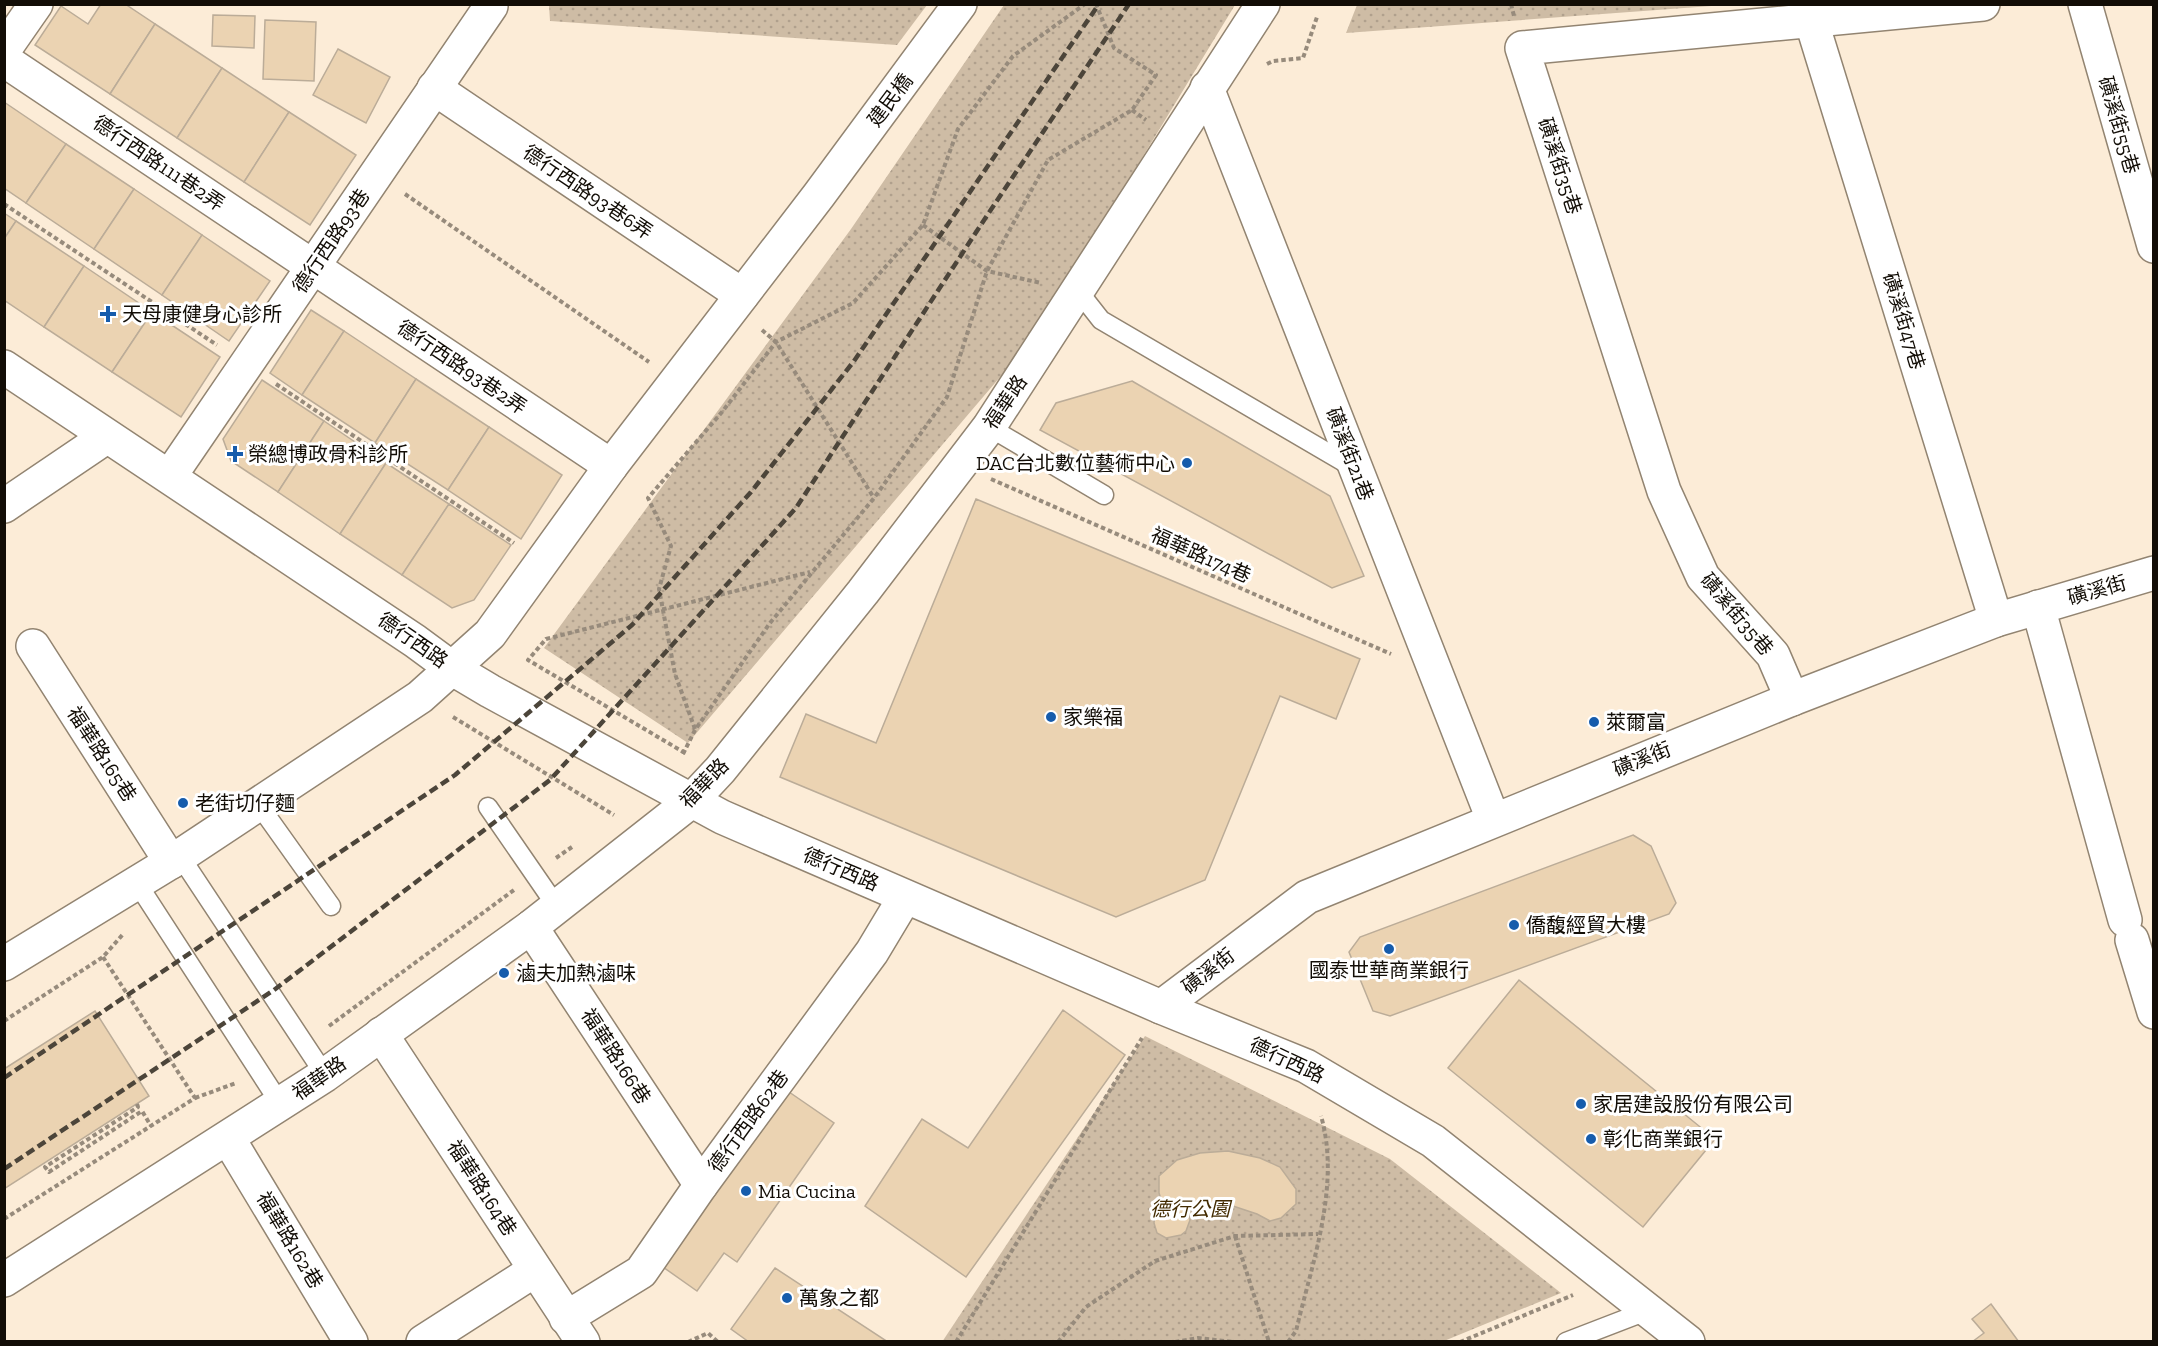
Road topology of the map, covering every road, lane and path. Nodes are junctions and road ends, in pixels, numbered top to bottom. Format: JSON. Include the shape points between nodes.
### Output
{"nodes":[{"id":1,"x":36,"y":4,"type":"edge"},
{"id":2,"x":960,"y":4,"type":"edge"},
{"id":3,"x":1085,"y":4,"type":"edge"},
{"id":4,"x":1096,"y":4,"type":"edge"},
{"id":5,"x":1263,"y":4,"type":"edge"},
{"id":6,"x":1983,"y":4,"type":"edge"},
{"id":7,"x":2085,"y":4,"type":"edge"},
{"id":8,"x":491,"y":6,"type":"edge"},
{"id":9,"x":1317,"y":17,"type":"dead end"},
{"id":10,"x":1812,"y":22,"type":"junction"},
{"id":11,"x":4,"y":50,"type":"edge"},
{"id":12,"x":4,"y":60,"type":"edge"},
{"id":13,"x":1264,"y":67,"type":"dead end"},
{"id":14,"x":434,"y":88,"type":"junction"},
{"id":15,"x":1207,"y":88,"type":"junction"},
{"id":16,"x":1132,"y":110,"type":"junction"},
{"id":17,"x":1155,"y":126,"type":"dead end"},
{"id":18,"x":376,"y":174,"type":"junction"},
{"id":19,"x":923,"y":225,"type":"junction"},
{"id":20,"x":2154,"y":246,"type":"edge"},
{"id":21,"x":313,"y":267,"type":"junction"},
{"id":22,"x":987,"y":271,"type":"junction"},
{"id":23,"x":1064,"y":288,"type":"junction"},
{"id":24,"x":742,"y":295,"type":"junction"},
{"id":25,"x":762,"y":330,"type":"dead end"},
{"id":26,"x":776,"y":342,"type":"junction"},
{"id":27,"x":4,"y":367,"type":"edge"},
{"id":28,"x":676,"y":381,"type":"junction"},
{"id":29,"x":989,"y":427,"type":"junction"},
{"id":30,"x":106,"y":436,"type":"junction"},
{"id":31,"x":611,"y":466,"type":"junction"},
{"id":32,"x":960,"y":466,"type":"junction"},
{"id":33,"x":1356,"y":469,"type":"junction"},
{"id":34,"x":170,"y":476,"type":"junction"},
{"id":35,"x":1104,"y":495,"type":"dead end"},
{"id":36,"x":874,"y":498,"type":"junction"},
{"id":37,"x":4,"y":506,"type":"edge"},
{"id":38,"x":811,"y":571,"type":"junction"},
{"id":39,"x":2154,"y":573,"type":"edge"},
{"id":40,"x":2038,"y":607,"type":"junction"},
{"id":41,"x":662,"y":608,"type":"junction"},
{"id":42,"x":1996,"y":620,"type":"junction"},
{"id":43,"x":33,"y":646,"type":"dead end"},
{"id":44,"x":1430,"y":657,"type":"junction"},
{"id":45,"x":453,"y":669,"type":"junction"},
{"id":46,"x":1792,"y":699,"type":"junction"},
{"id":47,"x":444,"y":722,"type":"dead end"},
{"id":48,"x":695,"y":730,"type":"junction"},
{"id":49,"x":651,"y":781,"type":"junction"},
{"id":50,"x":690,"y":802,"type":"junction"},
{"id":51,"x":259,"y":805,"type":"junction"},
{"id":52,"x":488,"y":807,"type":"dead end"},
{"id":53,"x":614,"y":815,"type":"junction"},
{"id":54,"x":1493,"y":819,"type":"junction"},
{"id":55,"x":605,"y":822,"type":"dead end"},
{"id":56,"x":577,"y":843,"type":"dead end"},
{"id":57,"x":176,"y":859,"type":"junction"},
{"id":58,"x":549,"y":864,"type":"dead end"},
{"id":59,"x":520,"y":885,"type":"dead end"},
{"id":60,"x":144,"y":894,"type":"junction"},
{"id":61,"x":905,"y":897,"type":"junction"},
{"id":62,"x":331,"y":906,"type":"dead end"},
{"id":63,"x":557,"y":907,"type":"junction"},
{"id":64,"x":531,"y":927,"type":"junction"},
{"id":65,"x":103,"y":957,"type":"junction"},
{"id":66,"x":4,"y":964,"type":"edge"},
{"id":67,"x":1161,"y":1007,"type":"junction"},
{"id":68,"x":2154,"y":1012,"type":"edge"},
{"id":69,"x":4,"y":1021,"type":"edge"},
{"id":70,"x":381,"y":1034,"type":"junction"},
{"id":71,"x":304,"y":1044,"type":"junction"},
{"id":72,"x":1306,"y":1066,"type":"junction"},
{"id":73,"x":261,"y":1073,"type":"junction"},
{"id":74,"x":325,"y":1075,"type":"junction"},
{"id":75,"x":195,"y":1098,"type":"junction"},
{"id":76,"x":136,"y":1104,"type":"dead end"},
{"id":77,"x":281,"y":1105,"type":"junction"},
{"id":78,"x":152,"y":1126,"type":"junction"},
{"id":79,"x":228,"y":1138,"type":"junction"},
{"id":80,"x":701,"y":1185,"type":"junction"},
{"id":81,"x":4,"y":1219,"type":"edge"},
{"id":82,"x":1318,"y":1234,"type":"junction"},
{"id":83,"x":1235,"y":1236,"type":"junction"},
{"id":84,"x":535,"y":1270,"type":"junction"},
{"id":85,"x":1611,"y":1279,"type":"junction"},
{"id":86,"x":4,"y":1280,"type":"edge"},
{"id":87,"x":1649,"y":1310,"type":"junction"},
{"id":88,"x":575,"y":1330,"type":"edge"},
{"id":89,"x":351,"y":1341,"type":"edge"},
{"id":90,"x":423,"y":1341,"type":"edge"},
{"id":91,"x":688,"y":1341,"type":"edge"},
{"id":92,"x":718,"y":1341,"type":"edge"},
{"id":93,"x":956,"y":1341,"type":"edge"},
{"id":94,"x":1058,"y":1341,"type":"edge"},
{"id":95,"x":1175,"y":1341,"type":"edge"},
{"id":96,"x":1233,"y":1341,"type":"edge"},
{"id":97,"x":1269,"y":1341,"type":"edge"},
{"id":98,"x":1288,"y":1341,"type":"edge"},
{"id":99,"x":1460,"y":1341,"type":"edge"},
{"id":100,"x":1566,"y":1341,"type":"edge"},
{"id":101,"x":1688,"y":1341,"type":"edge"}],
"edges":[{"from":1,"to":11,"type":"street"},
{"from":2,"to":24,"type":"street","name":"建民橋"},
{"from":3,"to":19,"type":"path","via":[[1013,56],[958,129]]},
{"from":4,"to":16,"type":"path","via":[[1114,48],[1156,75]]},
{"from":5,"to":15,"type":"street","name":"福華路"},
{"from":6,"to":10,"type":"street","name":"磺溪街35巷"},
{"from":7,"to":20,"type":"street","name":"磺溪街55巷"},
{"from":8,"to":14,"type":"street","name":"德行西路93巷"},
{"from":9,"to":13,"type":"path","via":[[1303,58],[1273,61]]},
{"from":10,"to":42,"type":"street","name":"磺溪街47巷"},
{"from":10,"to":46,"type":"street","name":"磺溪街35巷","via":[[1522,48],[1664,492],[1703,577],[1773,655]]},
{"from":12,"to":21,"type":"street","name":"德行西路111巷2弄"},
{"from":14,"to":18,"type":"street","name":"德行西路93巷"},
{"from":14,"to":24,"type":"street","name":"德行西路93巷6弄"},
{"from":15,"to":23,"type":"street","name":"福華路"},
{"from":15,"to":33,"type":"street","name":"磺溪街21巷"},
{"from":16,"to":17,"type":"path"},
{"from":16,"to":22,"type":"path","via":[[1048,160]]},
{"from":18,"to":21,"type":"street","name":"德行西路93巷"},
{"from":18,"to":28,"type":"path"},
{"from":19,"to":22,"type":"path"},
{"from":19,"to":26,"type":"path","via":[[853,303]]},
{"from":21,"to":31,"type":"street","name":"德行西路93巷2弄"},
{"from":21,"to":34,"type":"street","name":"德行西路93巷"},
{"from":22,"to":23,"type":"path"},
{"from":22,"to":36,"type":"path","via":[[947,397]]},
{"from":23,"to":29,"type":"street","name":"福華路"},
{"from":23,"to":33,"type":"lane","via":[[1101,320]]},
{"from":24,"to":28,"type":"street"},
{"from":25,"to":26,"type":"path"},
{"from":26,"to":36,"type":"path"},
{"from":26,"to":41,"type":"path","via":[[648,498],[671,546],[659,589]]},
{"from":27,"to":30,"type":"street","name":"德行西路"},
{"from":28,"to":31,"type":"street"},
{"from":29,"to":32,"type":"street","name":"福華路"},
{"from":29,"to":35,"type":"lane"},
{"from":30,"to":34,"type":"street","name":"德行西路"},
{"from":30,"to":37,"type":"street"},
{"from":31,"to":45,"type":"street","via":[[490,634]]},
{"from":32,"to":44,"type":"path","name":"福華路174巷","via":[[1413,664]]},
{"from":32,"to":50,"type":"street","name":"福華路","via":[[856,601]]},
{"from":33,"to":44,"type":"street","name":"磺溪街21巷"},
{"from":34,"to":45,"type":"street","name":"德行西路"},
{"from":36,"to":38,"type":"path"},
{"from":38,"to":41,"type":"path"},
{"from":38,"to":48,"type":"path"},
{"from":39,"to":40,"type":"street","name":"磺溪街"},
{"from":40,"to":42,"type":"street","name":"磺溪街"},
{"from":40,"to":68,"type":"street"},
{"from":41,"to":48,"type":"path","via":[[675,674]]},
{"from":41,"to":48,"type":"path","via":[[546,639],[528,660],[685,753]]},
{"from":42,"to":46,"type":"street","name":"磺溪街"},
{"from":43,"to":57,"type":"street","name":"福華路165巷"},
{"from":44,"to":54,"type":"street","name":"磺溪街21巷"},
{"from":45,"to":49,"type":"street","name":"德行西路"},
{"from":45,"to":51,"type":"street","via":[[420,697]]},
{"from":46,"to":54,"type":"street","name":"磺溪街"},
{"from":47,"to":53,"type":"path","via":[[454,716]]},
{"from":49,"to":50,"type":"street","name":"德行西路"},
{"from":49,"to":53,"type":"path"},
{"from":50,"to":61,"type":"street","name":"德行西路"},
{"from":50,"to":63,"type":"street","name":"福華路"},
{"from":51,"to":57,"type":"street"},
{"from":51,"to":62,"type":"lane"},
{"from":52,"to":63,"type":"lane"},
{"from":53,"to":55,"type":"path"},
{"from":54,"to":67,"type":"street","name":"磺溪街","via":[[1301,899]]},
{"from":56,"to":58,"type":"path"},
{"from":57,"to":60,"type":"street"},
{"from":57,"to":71,"type":"lane"},
{"from":59,"to":71,"type":"path"},
{"from":60,"to":65,"type":"path"},
{"from":60,"to":66,"type":"street"},
{"from":60,"to":73,"type":"lane"},
{"from":61,"to":67,"type":"street","name":"德行西路"},
{"from":61,"to":80,"type":"street","name":"德行西路62巷","via":[[872,952]]},
{"from":63,"to":64,"type":"street","name":"福華路"},
{"from":64,"to":70,"type":"street","name":"福華路"},
{"from":64,"to":80,"type":"street","name":"福華路166巷"},
{"from":65,"to":69,"type":"path"},
{"from":65,"to":75,"type":"path"},
{"from":67,"to":72,"type":"street","name":"德行西路"},
{"from":67,"to":93,"type":"path"},
{"from":70,"to":74,"type":"street","name":"福華路"},
{"from":70,"to":84,"type":"street","name":"福華路164巷"},
{"from":71,"to":74,"type":"lane"},
{"from":72,"to":82,"type":"path","via":[[1328,1139],[1328,1184]]},
{"from":72,"to":85,"type":"street","name":"德行西路","via":[[1433,1141]]},
{"from":73,"to":75,"type":"path"},
{"from":73,"to":77,"type":"lane"},
{"from":74,"to":77,"type":"street","name":"福華路"},
{"from":75,"to":78,"type":"path"},
{"from":76,"to":78,"type":"path","via":[[138,1107],[45,1167],[49,1172],[142,1111]]},
{"from":77,"to":79,"type":"street","name":"福華路"},
{"from":78,"to":81,"type":"path"},
{"from":79,"to":86,"type":"street","name":"福華路"},
{"from":79,"to":89,"type":"street","name":"福華路162巷"},
{"from":80,"to":88,"type":"street","name":"德行西路62巷","via":[[641,1272]]},
{"from":82,"to":83,"type":"path"},
{"from":82,"to":98,"type":"path","via":[[1296,1331]]},
{"from":83,"to":94,"type":"path","via":[[1155,1261],[1086,1307]]},
{"from":83,"to":97,"type":"path"},
{"from":84,"to":88,"type":"street","name":"福華路164巷"},
{"from":84,"to":90,"type":"street"},
{"from":85,"to":87,"type":"street","name":"德行西路"},
{"from":85,"to":99,"type":"path"},
{"from":87,"to":100,"type":"lane"},
{"from":87,"to":101,"type":"street","name":"德行西路"},
{"from":91,"to":92,"type":"path","via":[[708,1333]]},
{"from":95,"to":96,"type":"path"}]}
